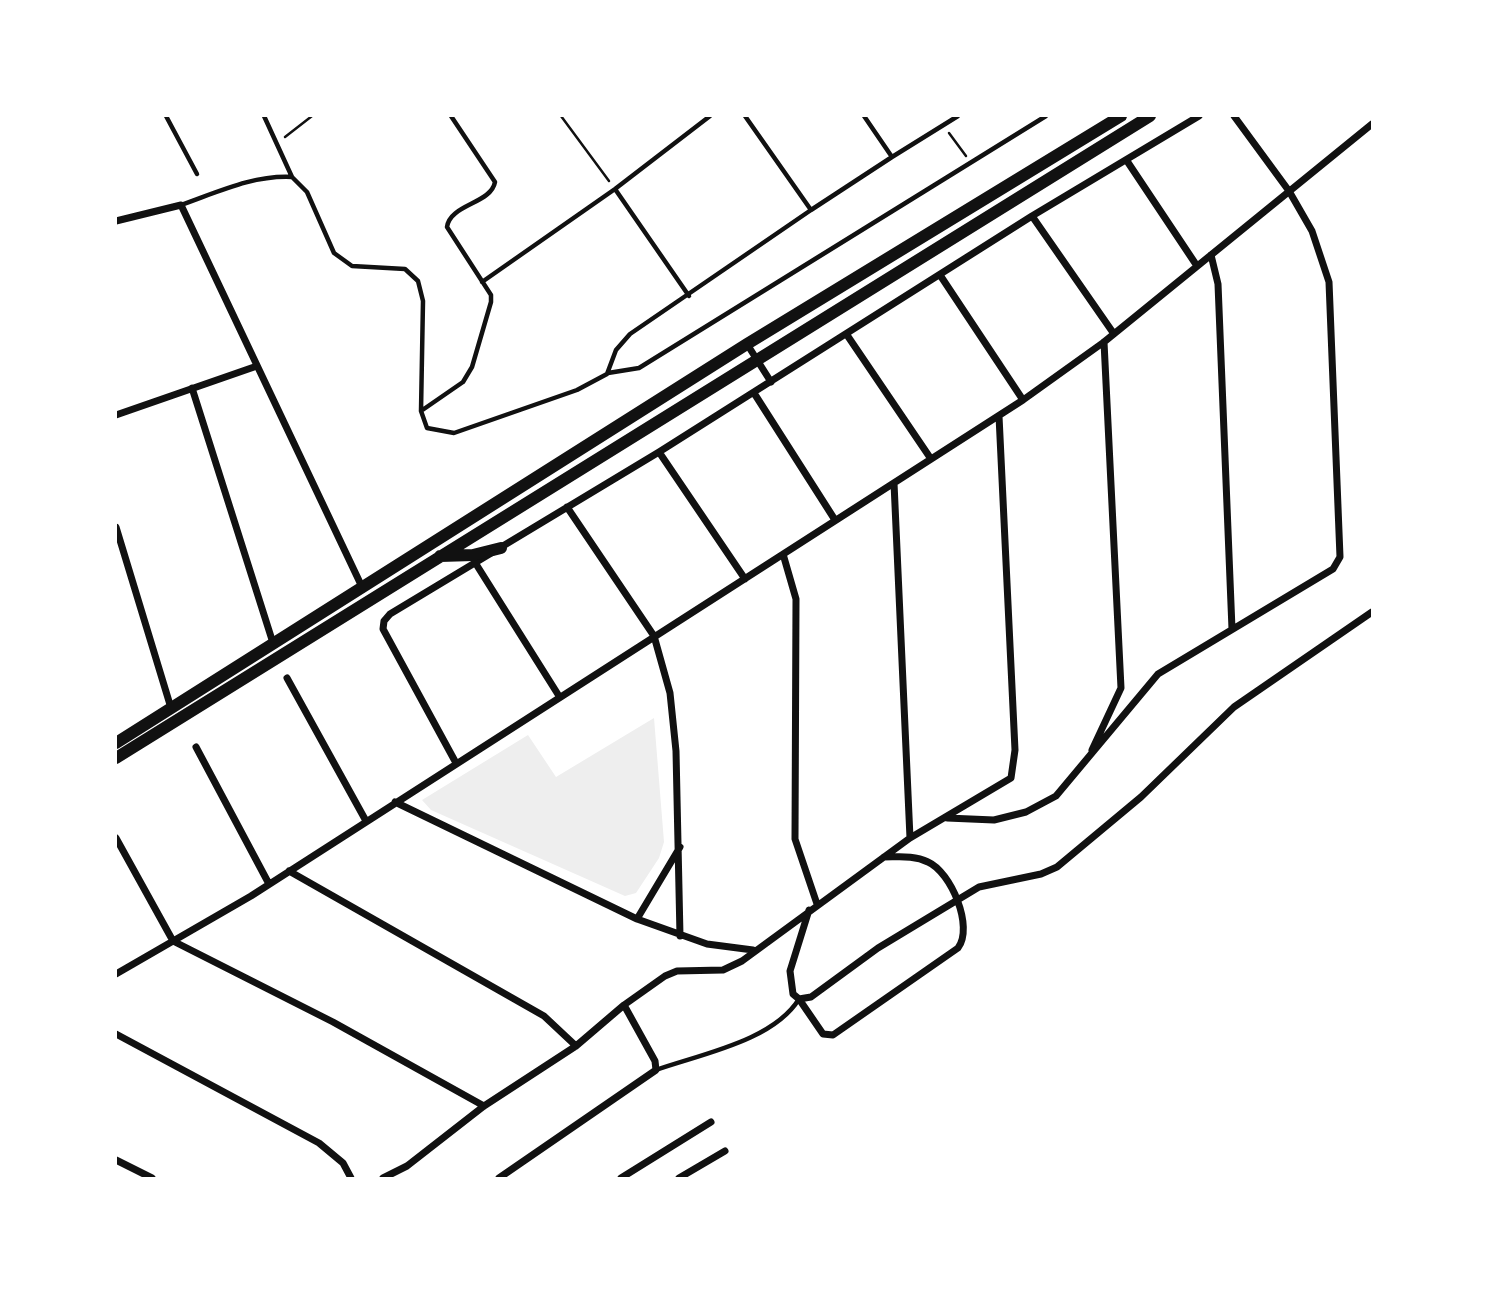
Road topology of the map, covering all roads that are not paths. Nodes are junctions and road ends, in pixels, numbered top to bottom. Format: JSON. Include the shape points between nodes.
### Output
{"nodes":[{"id":1,"x":166,"y":116,"type":"edge"},
{"id":2,"x":264,"y":116,"type":"edge"},
{"id":3,"x":451,"y":116,"type":"edge"},
{"id":4,"x":710,"y":116,"type":"edge"},
{"id":5,"x":745,"y":116,"type":"edge"},
{"id":6,"x":864,"y":116,"type":"edge"},
{"id":7,"x":958,"y":116,"type":"edge"},
{"id":8,"x":1046,"y":116,"type":"edge"},
{"id":9,"x":1121,"y":116,"type":"edge"},
{"id":10,"x":1150,"y":116,"type":"edge"},
{"id":11,"x":1199,"y":116,"type":"edge"},
{"id":12,"x":1234,"y":116,"type":"edge"},
{"id":13,"x":1373,"y":124,"type":"edge"},
{"id":14,"x":892,"y":157,"type":"junction"},
{"id":15,"x":1127,"y":161,"type":"junction"},
{"id":16,"x":197,"y":174,"type":"dead end"},
{"id":17,"x":292,"y":177,"type":"junction"},
{"id":18,"x":615,"y":189,"type":"junction"},
{"id":19,"x":1289,"y":191,"type":"junction"},
{"id":20,"x":181,"y":205,"type":"junction"},
{"id":21,"x":811,"y":210,"type":"junction"},
{"id":22,"x":1032,"y":216,"type":"junction"},
{"id":23,"x":116,"y":221,"type":"edge"},
{"id":24,"x":1211,"y":255,"type":"junction"},
{"id":25,"x":1197,"y":266,"type":"junction"},
{"id":26,"x":940,"y":275,"type":"junction"},
{"id":27,"x":482,"y":282,"type":"junction"},
{"id":28,"x":689,"y":296,"type":"junction"},
{"id":29,"x":1114,"y":334,"type":"junction"},
{"id":30,"x":847,"y":335,"type":"junction"},
{"id":31,"x":1104,"y":342,"type":"junction"},
{"id":32,"x":747,"y":344,"type":"junction"},
{"id":33,"x":757,"y":358,"type":"junction"},
{"id":34,"x":257,"y":366,"type":"junction"},
{"id":35,"x":607,"y":373,"type":"junction"},
{"id":36,"x":771,"y":382,"type":"junction"},
{"id":37,"x":191,"y":388,"type":"junction"},
{"id":38,"x":754,"y":393,"type":"junction"},
{"id":39,"x":1023,"y":400,"type":"junction"},
{"id":40,"x":421,"y":411,"type":"junction"},
{"id":41,"x":116,"y":415,"type":"edge"},
{"id":42,"x":999,"y":416,"type":"junction"},
{"id":43,"x":659,"y":452,"type":"junction"},
{"id":44,"x":932,"y":459,"type":"junction"},
{"id":45,"x":894,"y":483,"type":"junction"},
{"id":46,"x":567,"y":507,"type":"junction"},
{"id":47,"x":835,"y":520,"type":"junction"},
{"id":48,"x":116,"y":527,"type":"edge"},
{"id":49,"x":501,"y":548,"type":"junction"},
{"id":50,"x":783,"y":554,"type":"junction"},
{"id":51,"x":438,"y":556,"type":"junction"},
{"id":52,"x":476,"y":564,"type":"junction"},
{"id":53,"x":745,"y":579,"type":"junction"},
{"id":54,"x":361,"y":586,"type":"junction"},
{"id":55,"x":370,"y":599,"type":"junction"},
{"id":56,"x":1373,"y":612,"type":"edge"},
{"id":57,"x":1232,"y":629,"type":"junction"},
{"id":58,"x":654,"y":636,"type":"junction"},
{"id":59,"x":273,"y":643,"type":"junction"},
{"id":60,"x":288,"y":678,"type":"dead end"},
{"id":61,"x":559,"y":696,"type":"junction"},
{"id":62,"x":171,"y":708,"type":"junction"},
{"id":63,"x":116,"y":743,"type":"edge"},
{"id":64,"x":196,"y":747,"type":"dead end"},
{"id":65,"x":116,"y":758,"type":"edge"},
{"id":66,"x":1088,"y":760,"type":"junction"},
{"id":67,"x":456,"y":764,"type":"junction"},
{"id":68,"x":395,"y":802,"type":"junction"},
{"id":69,"x":946,"y":818,"type":"junction"},
{"id":70,"x":366,"y":821,"type":"junction"},
{"id":71,"x":116,"y":838,"type":"edge"},
{"id":72,"x":910,"y":838,"type":"junction"},
{"id":73,"x":680,"y":846,"type":"junction"},
{"id":74,"x":884,"y":857,"type":"junction"},
{"id":75,"x":289,"y":871,"type":"junction"},
{"id":76,"x":269,"y":884,"type":"junction"},
{"id":77,"x":956,"y":902,"type":"junction"},
{"id":78,"x":817,"y":904,"type":"junction"},
{"id":79,"x":810,"y":910,"type":"junction"},
{"id":80,"x":637,"y":919,"type":"junction"},
{"id":81,"x":680,"y":936,"type":"junction"},
{"id":82,"x":173,"y":941,"type":"junction"},
{"id":83,"x":753,"y":950,"type":"junction"},
{"id":84,"x":116,"y":974,"type":"edge"},
{"id":85,"x":799,"y":999,"type":"junction"},
{"id":86,"x":624,"y":1005,"type":"junction"},
{"id":87,"x":116,"y":1034,"type":"edge"},
{"id":88,"x":576,"y":1046,"type":"junction"},
{"id":89,"x":656,"y":1070,"type":"junction"},
{"id":90,"x":484,"y":1106,"type":"junction"},
{"id":91,"x":711,"y":1122,"type":"dead end"},
{"id":92,"x":725,"y":1151,"type":"dead end"},
{"id":93,"x":116,"y":1160,"type":"edge"},
{"id":94,"x":152,"y":1178,"type":"edge"},
{"id":95,"x":351,"y":1178,"type":"edge"},
{"id":96,"x":383,"y":1178,"type":"edge"},
{"id":97,"x":499,"y":1178,"type":"edge"},
{"id":98,"x":621,"y":1178,"type":"edge"},
{"id":99,"x":679,"y":1178,"type":"edge"}],
"edges":[{"from":1,"to":16,"type":"lane"},
{"from":2,"to":17,"type":"lane"},
{"from":3,"to":27,"type":"lane","via":[[495,182],[490,191],[447,222]]},
{"from":4,"to":18,"type":"lane"},
{"from":5,"to":21,"type":"lane"},
{"from":6,"to":14,"type":"lane"},
{"from":7,"to":14,"type":"lane"},
{"from":8,"to":35,"type":"lane","via":[[639,368]]},
{"from":9,"to":32,"type":"main road"},
{"from":10,"to":33,"type":"main road"},
{"from":11,"to":15,"type":"street"},
{"from":12,"to":19,"type":"street"},
{"from":13,"to":19,"type":"street"},
{"from":14,"to":21,"type":"lane"},
{"from":15,"to":22,"type":"street"},
{"from":15,"to":25,"type":"street"},
{"from":17,"to":20,"type":"lane","via":[[244,183]]},
{"from":17,"to":40,"type":"lane","via":[[307,192],[334,253],[352,266],[405,269],[418,281],[423,301]]},
{"from":18,"to":27,"type":"lane"},
{"from":18,"to":28,"type":"lane"},
{"from":19,"to":24,"type":"street"},
{"from":19,"to":57,"type":"street","via":[[1312,231],[1329,282],[1340,556],[1333,569]]},
{"from":20,"to":23,"type":"street"},
{"from":20,"to":34,"type":"street"},
{"from":21,"to":28,"type":"lane"},
{"from":22,"to":26,"type":"street"},
{"from":22,"to":29,"type":"street"},
{"from":24,"to":25,"type":"street"},
{"from":24,"to":57,"type":"street","via":[[1218,284]]},
{"from":25,"to":29,"type":"street"},
{"from":26,"to":30,"type":"street"},
{"from":26,"to":39,"type":"street"},
{"from":27,"to":40,"type":"lane","via":[[491,302],[472,367],[463,382]]},
{"from":28,"to":35,"type":"lane","via":[[630,334],[615,350]]},
{"from":29,"to":31,"type":"street"},
{"from":30,"to":36,"type":"street"},
{"from":30,"to":44,"type":"street"},
{"from":31,"to":39,"type":"street"},
{"from":31,"to":66,"type":"street","via":[[1121,688]]},
{"from":32,"to":33,"type":"street"},
{"from":32,"to":54,"type":"main road"},
{"from":33,"to":36,"type":"street"},
{"from":33,"to":51,"type":"main road"},
{"from":34,"to":37,"type":"street"},
{"from":34,"to":54,"type":"street"},
{"from":35,"to":40,"type":"lane","via":[[577,390],[454,433],[428,428]]},
{"from":36,"to":38,"type":"street"},
{"from":37,"to":41,"type":"street"},
{"from":37,"to":59,"type":"street"},
{"from":38,"to":43,"type":"street"},
{"from":38,"to":47,"type":"street"},
{"from":39,"to":42,"type":"street"},
{"from":42,"to":44,"type":"street"},
{"from":42,"to":69,"type":"street","via":[[1015,750],[1012,778]]},
{"from":43,"to":46,"type":"street"},
{"from":43,"to":53,"type":"street"},
{"from":44,"to":45,"type":"street"},
{"from":45,"to":47,"type":"street"},
{"from":45,"to":72,"type":"street"},
{"from":46,"to":49,"type":"street"},
{"from":46,"to":58,"type":"street"},
{"from":47,"to":50,"type":"street"},
{"from":48,"to":62,"type":"street"},
{"from":49,"to":51,"type":"main road"},
{"from":49,"to":52,"type":"street"},
{"from":50,"to":53,"type":"street"},
{"from":50,"to":78,"type":"street","via":[[796,599],[795,839]]},
{"from":51,"to":55,"type":"main road"},
{"from":52,"to":61,"type":"street"},
{"from":52,"to":67,"type":"street","via":[[390,614],[383,629]]},
{"from":53,"to":58,"type":"street"},
{"from":54,"to":55,"type":"street"},
{"from":54,"to":59,"type":"main road"},
{"from":55,"to":65,"type":"main road"},
{"from":56,"to":77,"type":"street","via":[[1234,707],[1141,797],[1057,867],[979,887]]},
{"from":57,"to":66,"type":"street","via":[[1158,674]]},
{"from":58,"to":61,"type":"street"},
{"from":58,"to":73,"type":"street","via":[[671,706]]},
{"from":59,"to":62,"type":"main road"},
{"from":60,"to":70,"type":"street"},
{"from":61,"to":67,"type":"street"},
{"from":62,"to":63,"type":"main road"},
{"from":64,"to":76,"type":"street"},
{"from":66,"to":69,"type":"street","via":[[1056,796],[1026,812],[994,820]]},
{"from":67,"to":68,"type":"street"},
{"from":68,"to":70,"type":"street"},
{"from":68,"to":80,"type":"street"},
{"from":69,"to":72,"type":"street"},
{"from":70,"to":75,"type":"street"},
{"from":71,"to":82,"type":"street"},
{"from":72,"to":74,"type":"street"},
{"from":73,"to":80,"type":"street"},
{"from":73,"to":81,"type":"street"},
{"from":74,"to":77,"type":"street","via":[[930,862],[941,871]]},
{"from":74,"to":78,"type":"street"},
{"from":75,"to":76,"type":"street"},
{"from":75,"to":88,"type":"street","via":[[544,1016]]},
{"from":76,"to":82,"type":"street"},
{"from":77,"to":85,"type":"street","via":[[878,948],[811,997]]},
{"from":77,"to":85,"type":"street","via":[[964,936],[958,948],[836,1033],[824,1034]]},
{"from":78,"to":79,"type":"street"},
{"from":79,"to":83,"type":"street"},
{"from":79,"to":85,"type":"street","via":[[790,971],[789,983]]},
{"from":80,"to":81,"type":"street"},
{"from":81,"to":83,"type":"street"},
{"from":82,"to":84,"type":"street"},
{"from":82,"to":90,"type":"street","via":[[333,1021]]},
{"from":83,"to":86,"type":"street","via":[[723,970],[677,971],[665,976]]},
{"from":85,"to":89,"type":"lane","via":[[766,1031]]},
{"from":86,"to":88,"type":"street"},
{"from":86,"to":89,"type":"street"},
{"from":87,"to":95,"type":"street","via":[[319,1143],[343,1163]]},
{"from":88,"to":90,"type":"street"},
{"from":89,"to":97,"type":"street"},
{"from":90,"to":96,"type":"street","via":[[407,1166]]},
{"from":91,"to":98,"type":"street"},
{"from":92,"to":99,"type":"street"},
{"from":93,"to":94,"type":"street"}]}
